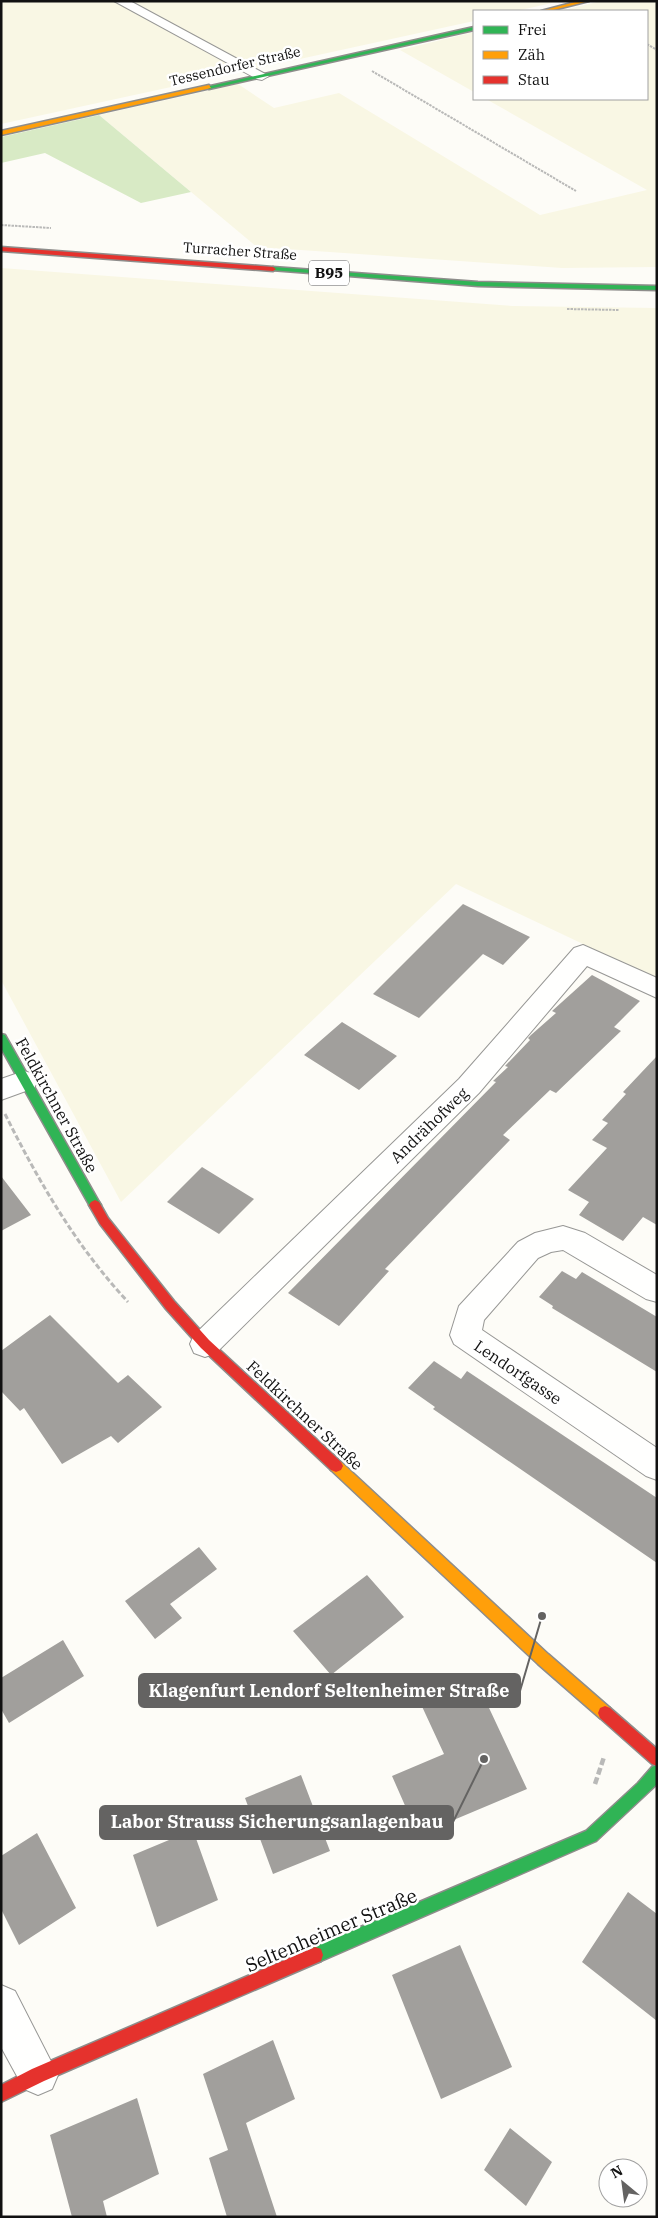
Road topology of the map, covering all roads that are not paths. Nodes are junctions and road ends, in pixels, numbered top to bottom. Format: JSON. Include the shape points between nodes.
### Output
{"nodes":[{"id":1,"x":120,"y":1,"type":"edge"},
{"id":2,"x":587,"y":1,"type":"edge"},
{"id":3,"x":548,"y":10,"type":"edge"},
{"id":4,"x":473,"y":28,"type":"edge"},
{"id":5,"x":262,"y":76,"type":"junction"},
{"id":6,"x":1,"y":134,"type":"edge"},
{"id":7,"x":1,"y":249,"type":"edge"},
{"id":8,"x":657,"y":288,"type":"edge"},
{"id":9,"x":657,"y":989,"type":"edge"},
{"id":10,"x":1,"y":1038,"type":"edge"},
{"id":11,"x":12,"y":1086,"type":"edge"},
{"id":12,"x":657,"y":1290,"type":"edge"},
{"id":13,"x":205,"y":1344,"type":"junction"},
{"id":14,"x":657,"y":1466,"type":"edge"},
{"id":15,"x":657,"y":1759,"type":"edge"},
{"id":16,"x":657,"y":1772,"type":"edge"},
{"id":17,"x":1,"y":2005,"type":"edge"},
{"id":18,"x":38,"y":2075,"type":"junction"},
{"id":19,"x":1,"y":2094,"type":"edge"}],
"edges":[{"from":1,"to":5,"type":"street"},
{"from":2,"to":3,"type":"main road"},
{"from":4,"to":5,"type":"main road","name":"Tessendorfer Straße"},
{"from":5,"to":6,"type":"main road","name":"Tessendorfer Straße"},
{"from":7,"to":8,"type":"main road","name":"Turracher Straße","number":"B95","via":[[478,284]]},
{"from":9,"to":13,"type":"street","name":"Andrähofweg","via":[[583,954],[469,1086]]},
{"from":10,"to":11,"type":"main road","name":"Feldkirchner Straße"},
{"from":11,"to":13,"type":"main road","name":"Feldkirchner Straße","via":[[104,1221]]},
{"from":12,"to":14,"type":"street","name":"Lendorfgasse","via":[[575,1242],[562,1238],[545,1241],[528,1250],[470,1315],[465,1335]]},
{"from":13,"to":15,"type":"main road","name":"Feldkirchner Straße","via":[[543,1659]]},
{"from":16,"to":18,"type":"main road","name":"Seltenheimer Straße","via":[[591,1836]]},
{"from":17,"to":18,"type":"street"},
{"from":18,"to":19,"type":"main road","name":"Seltenheimer Straße"}]}
